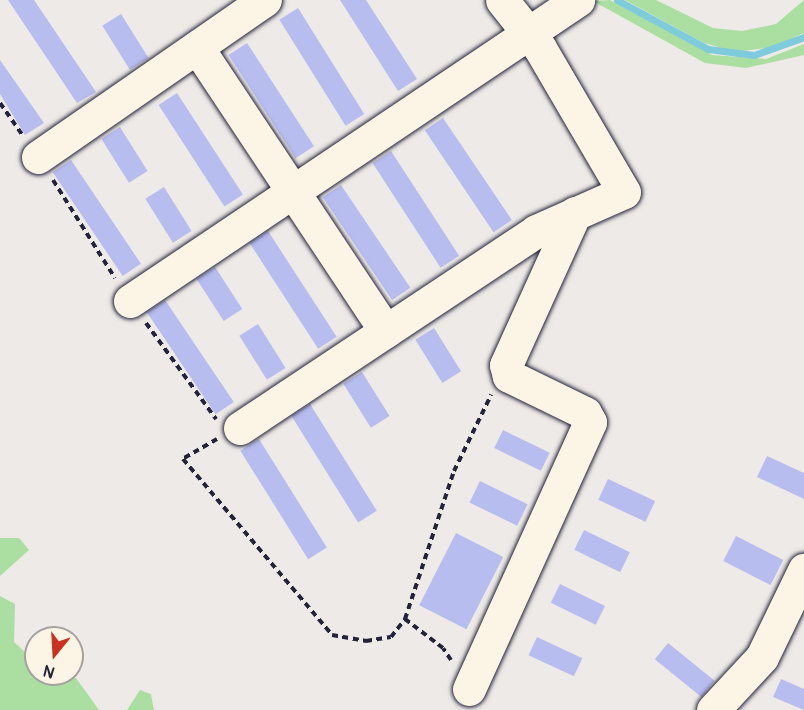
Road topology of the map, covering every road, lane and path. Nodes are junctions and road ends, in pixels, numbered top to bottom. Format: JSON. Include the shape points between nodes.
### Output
{"nodes":[{"id":1,"x":266,"y":0,"type":"edge"},
{"id":2,"x":502,"y":0,"type":"edge"},
{"id":3,"x":578,"y":0,"type":"edge"},
{"id":4,"x":529,"y":34,"type":"junction"},
{"id":5,"x":197,"y":47,"type":"junction"},
{"id":6,"x":0,"y":103,"type":"edge"},
{"id":7,"x":38,"y":157,"type":"junction"},
{"id":8,"x":294,"y":191,"type":"junction"},
{"id":9,"x":575,"y":213,"type":"junction"},
{"id":10,"x":130,"y":301,"type":"junction"},
{"id":11,"x":386,"y":331,"type":"junction"},
{"id":12,"x":506,"y":365,"type":"junction"},
{"id":13,"x":228,"y":429,"type":"junction"},
{"id":14,"x":804,"y":570,"type":"edge"},
{"id":15,"x":405,"y":619,"type":"junction"},
{"id":16,"x":469,"y":688,"type":"joint"},
{"id":17,"x":713,"y":710,"type":"edge"}],
"edges":[{"from":1,"to":5,"type":"street"},
{"from":2,"to":4,"type":"street"},
{"from":3,"to":4,"type":"street"},
{"from":4,"to":8,"type":"street"},
{"from":4,"to":9,"type":"street","via":[[624,192]]},
{"from":5,"to":7,"type":"street"},
{"from":5,"to":8,"type":"street"},
{"from":6,"to":7,"type":"path"},
{"from":7,"to":10,"type":"path"},
{"from":8,"to":10,"type":"street"},
{"from":8,"to":11,"type":"street"},
{"from":9,"to":11,"type":"street","via":[[536,231]]},
{"from":9,"to":12,"type":"street"},
{"from":10,"to":13,"type":"path"},
{"from":11,"to":13,"type":"street"},
{"from":12,"to":15,"type":"path","via":[[454,471]]},
{"from":12,"to":16,"type":"street","via":[[509,376],[585,413],[590,422]]},
{"from":13,"to":15,"type":"path","via":[[183,459],[332,635],[366,641],[391,637]]},
{"from":14,"to":17,"type":"street","via":[[762,657]]},
{"from":15,"to":16,"type":"path","via":[[443,648]]}]}
